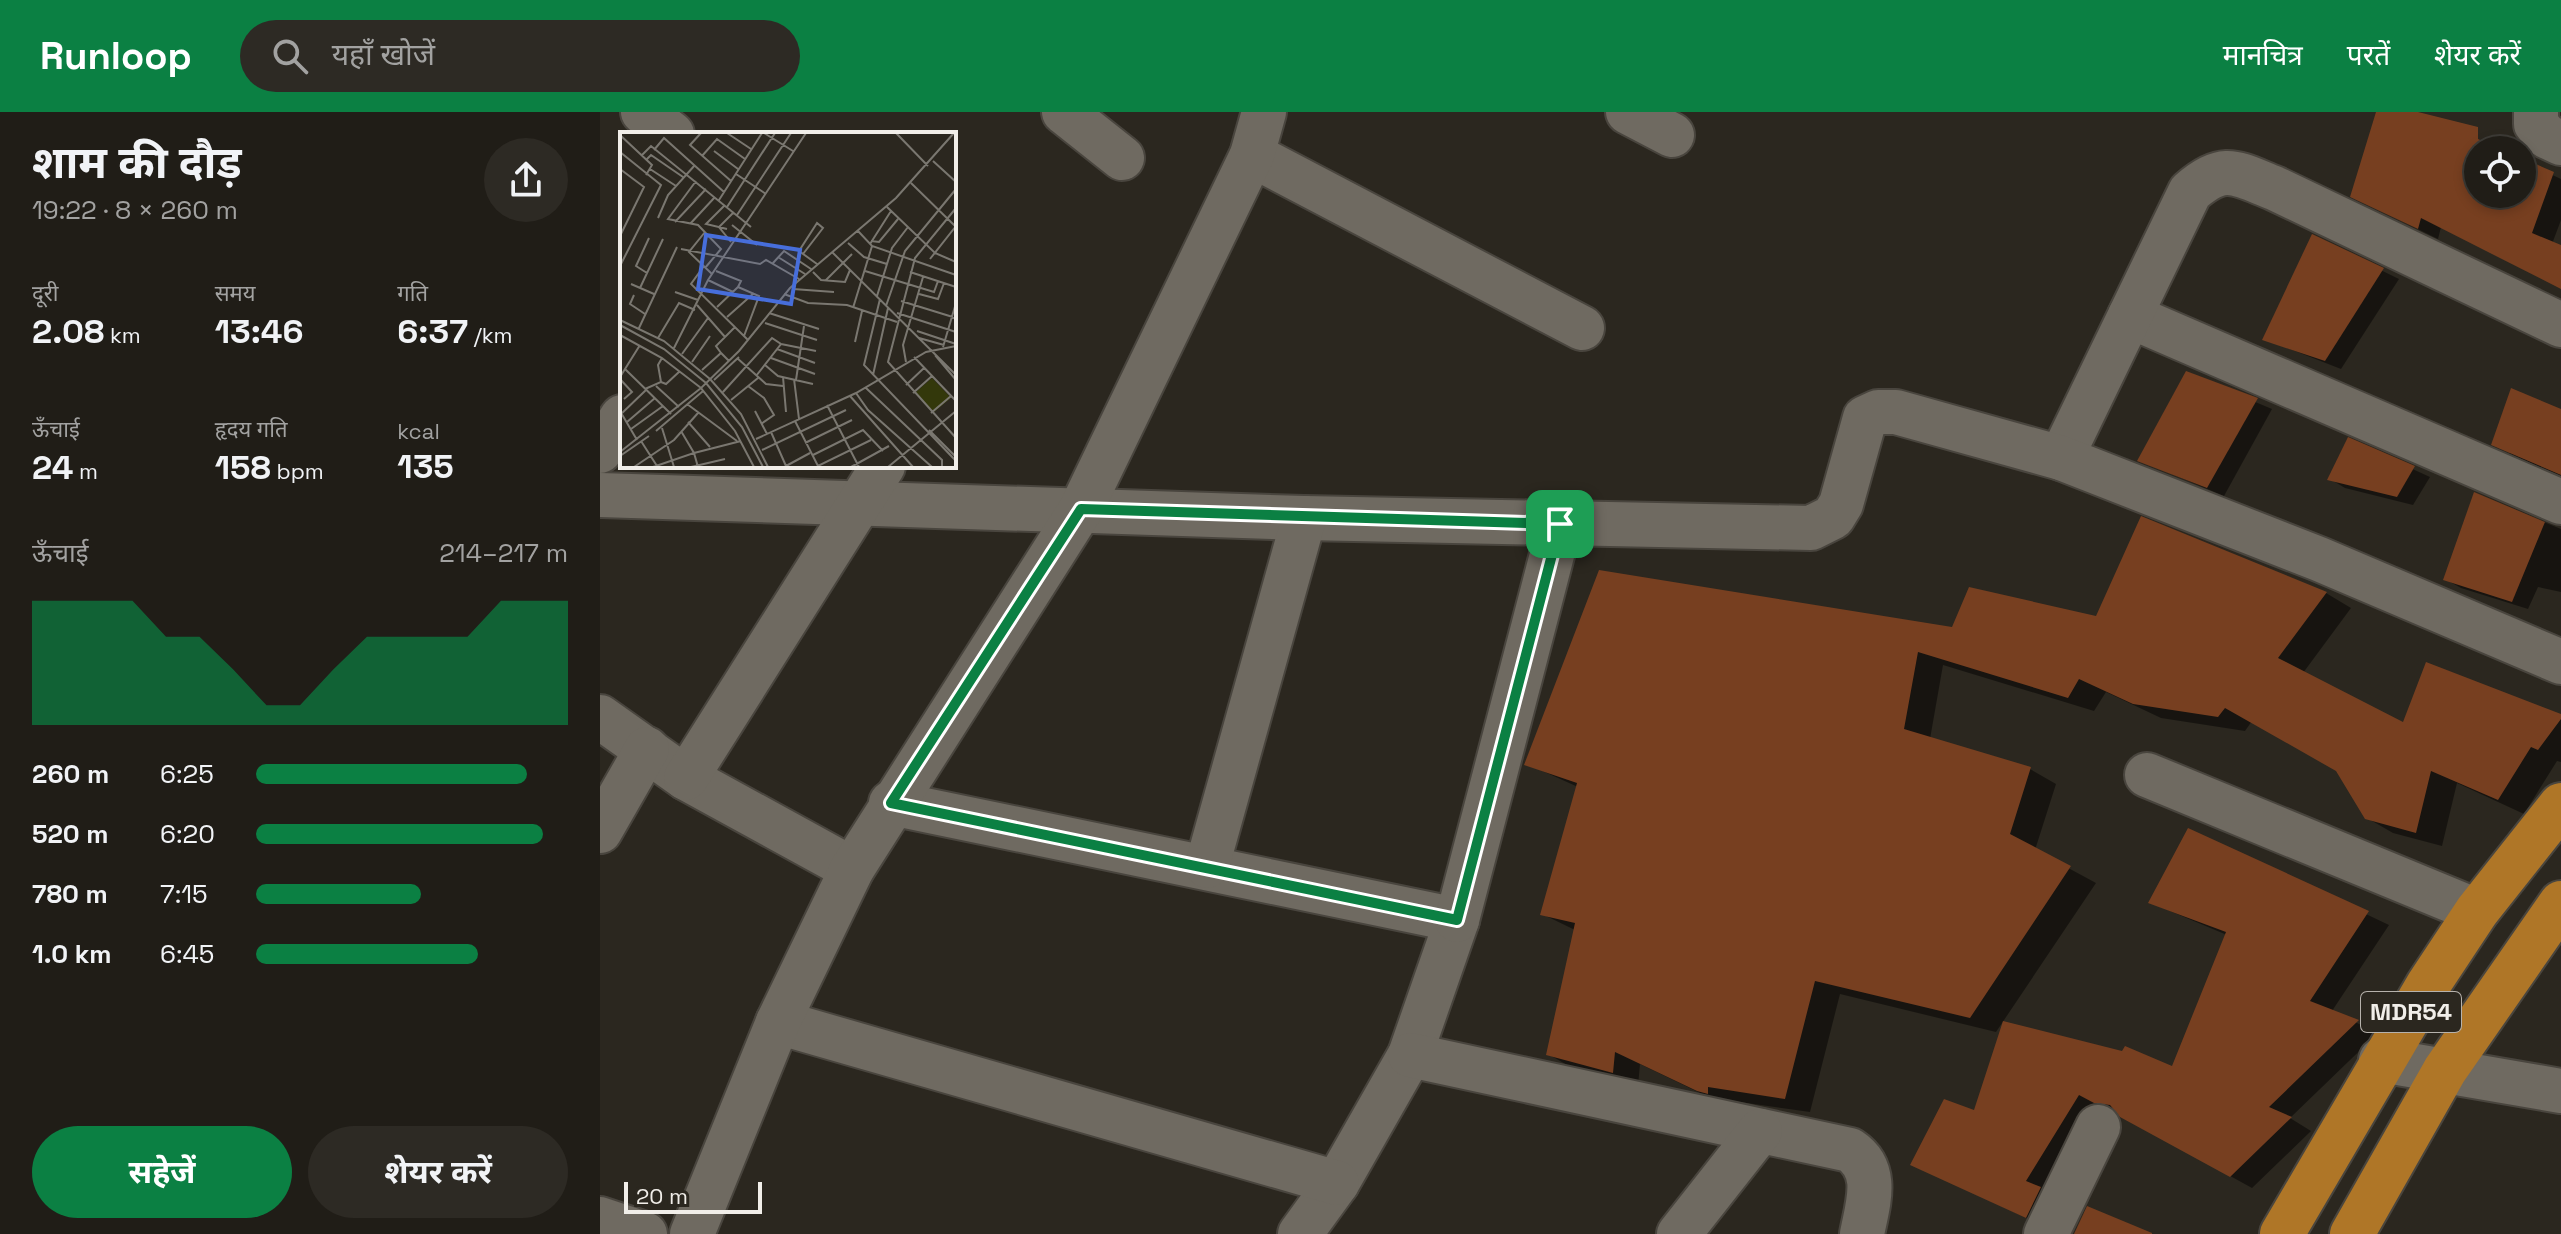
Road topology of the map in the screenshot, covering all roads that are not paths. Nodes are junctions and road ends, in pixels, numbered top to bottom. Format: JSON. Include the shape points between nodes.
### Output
{"nodes":[{"id":1,"x":643,"y":112,"type":"edge"},
{"id":2,"x":1064,"y":112,"type":"edge"},
{"id":3,"x":1264,"y":112,"type":"edge"},
{"id":4,"x":1628,"y":112,"type":"edge"},
{"id":5,"x":2536,"y":112,"type":"edge"},
{"id":6,"x":669,"y":132,"type":"edge"},
{"id":7,"x":1672,"y":135,"type":"dead end"},
{"id":8,"x":2561,"y":143,"type":"edge"},
{"id":9,"x":1252,"y":155,"type":"junction"},
{"id":10,"x":1122,"y":158,"type":"dead end"},
{"id":11,"x":2130,"y":316,"type":"junction"},
{"id":12,"x":2561,"y":325,"type":"edge"},
{"id":13,"x":1582,"y":328,"type":"dead end"},
{"id":14,"x":620,"y":420,"type":"edge"},
{"id":15,"x":600,"y":451,"type":"edge"},
{"id":16,"x":2061,"y":458,"type":"junction"},
{"id":17,"x":882,"y":468,"type":"edge"},
{"id":18,"x":600,"y":495,"type":"edge"},
{"id":19,"x":2561,"y":502,"type":"edge"},
{"id":20,"x":859,"y":503,"type":"junction"},
{"id":21,"x":1081,"y":509,"type":"junction"},
{"id":22,"x":1304,"y":518,"type":"junction"},
{"id":23,"x":1560,"y":524,"type":"junction"},
{"id":24,"x":2561,"y":662,"type":"edge"},
{"id":25,"x":600,"y":717,"type":"edge"},
{"id":26,"x":647,"y":749,"type":"junction"},
{"id":27,"x":2147,"y":775,"type":"dead end"},
{"id":28,"x":686,"y":778,"type":"junction"},
{"id":29,"x":891,"y":803,"type":"junction"},
{"id":30,"x":2561,"y":805,"type":"edge"},
{"id":31,"x":600,"y":831,"type":"edge"},
{"id":32,"x":1207,"y":866,"type":"junction"},
{"id":33,"x":852,"y":869,"type":"junction"},
{"id":34,"x":2477,"y":911,"type":"junction"},
{"id":35,"x":2555,"y":916,"type":"edge"},
{"id":36,"x":1457,"y":920,"type":"junction"},
{"id":37,"x":778,"y":1022,"type":"junction"},
{"id":38,"x":1410,"y":1055,"type":"junction"},
{"id":39,"x":2381,"y":1060,"type":"junction"},
{"id":40,"x":2445,"y":1070,"type":"junction"},
{"id":41,"x":2561,"y":1091,"type":"edge"},
{"id":42,"x":2098,"y":1127,"type":"dead end"},
{"id":43,"x":1760,"y":1131,"type":"junction"},
{"id":44,"x":1337,"y":1183,"type":"junction"},
{"id":45,"x":600,"y":1219,"type":"edge"},
{"id":46,"x":645,"y":1234,"type":"edge"},
{"id":47,"x":692,"y":1234,"type":"edge"},
{"id":48,"x":1300,"y":1234,"type":"edge"},
{"id":49,"x":1679,"y":1234,"type":"edge"},
{"id":50,"x":1862,"y":1234,"type":"edge"},
{"id":51,"x":2046,"y":1234,"type":"edge"},
{"id":52,"x":2282,"y":1234,"type":"edge"},
{"id":53,"x":2352,"y":1234,"type":"edge"}],
"edges":[{"from":1,"to":6,"type":"street"},
{"from":2,"to":10,"type":"street"},
{"from":3,"to":9,"type":"street"},
{"from":4,"to":7,"type":"street"},
{"from":5,"to":8,"type":"street","via":[[2536,124]]},
{"from":9,"to":13,"type":"street"},
{"from":9,"to":21,"type":"street"},
{"from":11,"to":12,"type":"street","via":[[2190,192],[2210,175],[2235,172]]},
{"from":11,"to":16,"type":"street"},
{"from":11,"to":19,"type":"street"},
{"from":14,"to":15,"type":"street"},
{"from":16,"to":23,"type":"street","via":[[1896,412],[1878,412],[1865,418],[1858,430],[1841,504],[1833,517],[1811,528]]},
{"from":16,"to":24,"type":"street"},
{"from":17,"to":20,"type":"street"},
{"from":18,"to":20,"type":"street"},
{"from":20,"to":21,"type":"street"},
{"from":20,"to":28,"type":"street"},
{"from":21,"to":22,"type":"street"},
{"from":21,"to":29,"type":"street"},
{"from":22,"to":23,"type":"street"},
{"from":22,"to":32,"type":"street"},
{"from":23,"to":36,"type":"street"},
{"from":25,"to":26,"type":"street"},
{"from":26,"to":28,"type":"street"},
{"from":26,"to":31,"type":"street"},
{"from":27,"to":34,"type":"street"},
{"from":28,"to":33,"type":"street"},
{"from":29,"to":32,"type":"street"},
{"from":29,"to":33,"type":"street"},
{"from":30,"to":34,"type":"main road","number":"MDR54"},
{"from":32,"to":36,"type":"street"},
{"from":33,"to":37,"type":"street"},
{"from":34,"to":39,"type":"main road","number":"MDR54"},
{"from":35,"to":40,"type":"main road","number":"MDR54"},
{"from":36,"to":38,"type":"street"},
{"from":37,"to":44,"type":"street"},
{"from":37,"to":47,"type":"street"},
{"from":38,"to":43,"type":"street"},
{"from":38,"to":44,"type":"street"},
{"from":39,"to":40,"type":"street"},
{"from":39,"to":52,"type":"main road","number":"MDR54"},
{"from":40,"to":41,"type":"street"},
{"from":40,"to":53,"type":"main road","number":"MDR54"},
{"from":42,"to":51,"type":"street"},
{"from":43,"to":49,"type":"street"},
{"from":43,"to":50,"type":"street","via":[[1850,1150],[1864,1160],[1870,1184]]},
{"from":44,"to":48,"type":"street"},
{"from":45,"to":46,"type":"street"}]}
